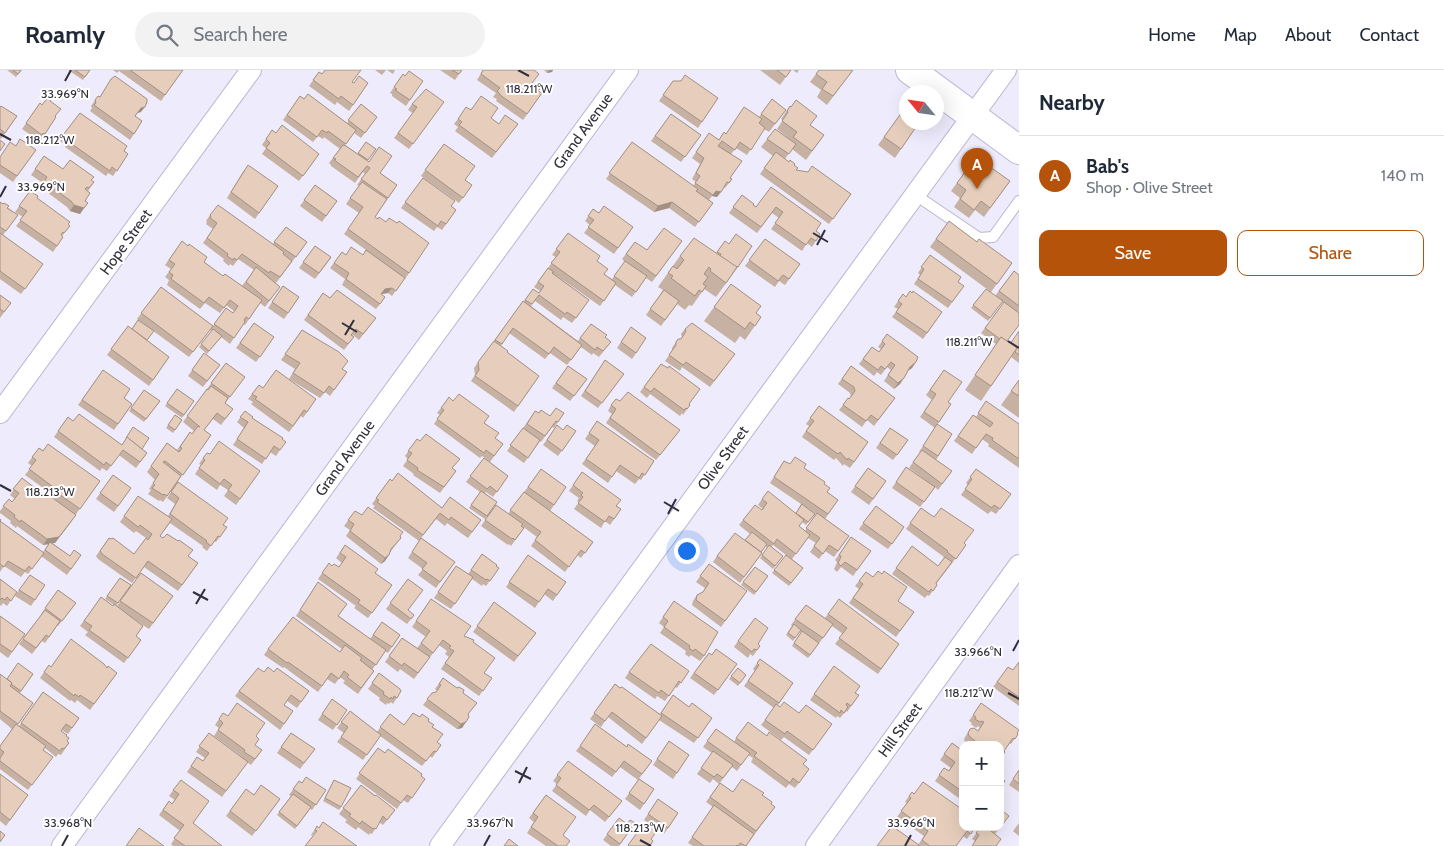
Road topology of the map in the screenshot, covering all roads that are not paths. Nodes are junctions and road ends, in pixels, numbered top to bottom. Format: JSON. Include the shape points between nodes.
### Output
{"nodes":[{"id":1,"x":251,"y":70,"type":"edge"},
{"id":2,"x":628,"y":70,"type":"edge"},
{"id":3,"x":910,"y":70,"type":"edge"},
{"id":4,"x":1006,"y":70,"type":"edge"},
{"id":5,"x":973,"y":116,"type":"junction"},
{"id":6,"x":1019,"y":150,"type":"edge"},
{"id":7,"x":914,"y":194,"type":"junction"},
{"id":8,"x":1019,"y":201,"type":"edge"},
{"id":9,"x":0,"y":413,"type":"edge"},
{"id":10,"x":1019,"y":565,"type":"edge"},
{"id":11,"x":62,"y":846,"type":"edge"},
{"id":12,"x":440,"y":846,"type":"edge"},
{"id":13,"x":816,"y":846,"type":"edge"}],
"edges":[{"from":1,"to":9,"type":"street","name":"Hope Street"},
{"from":2,"to":11,"type":"street","name":"Grand Avenue"},
{"from":3,"to":5,"type":"main road"},
{"from":4,"to":5,"type":"street","name":"Olive Street"},
{"from":5,"to":6,"type":"main road"},
{"from":5,"to":7,"type":"street","name":"Olive Street"},
{"from":7,"to":8,"type":"lane","via":[[979,238],[993,237]]},
{"from":7,"to":12,"type":"street","name":"Olive Street"},
{"from":10,"to":13,"type":"street","name":"Hill Street"}]}
